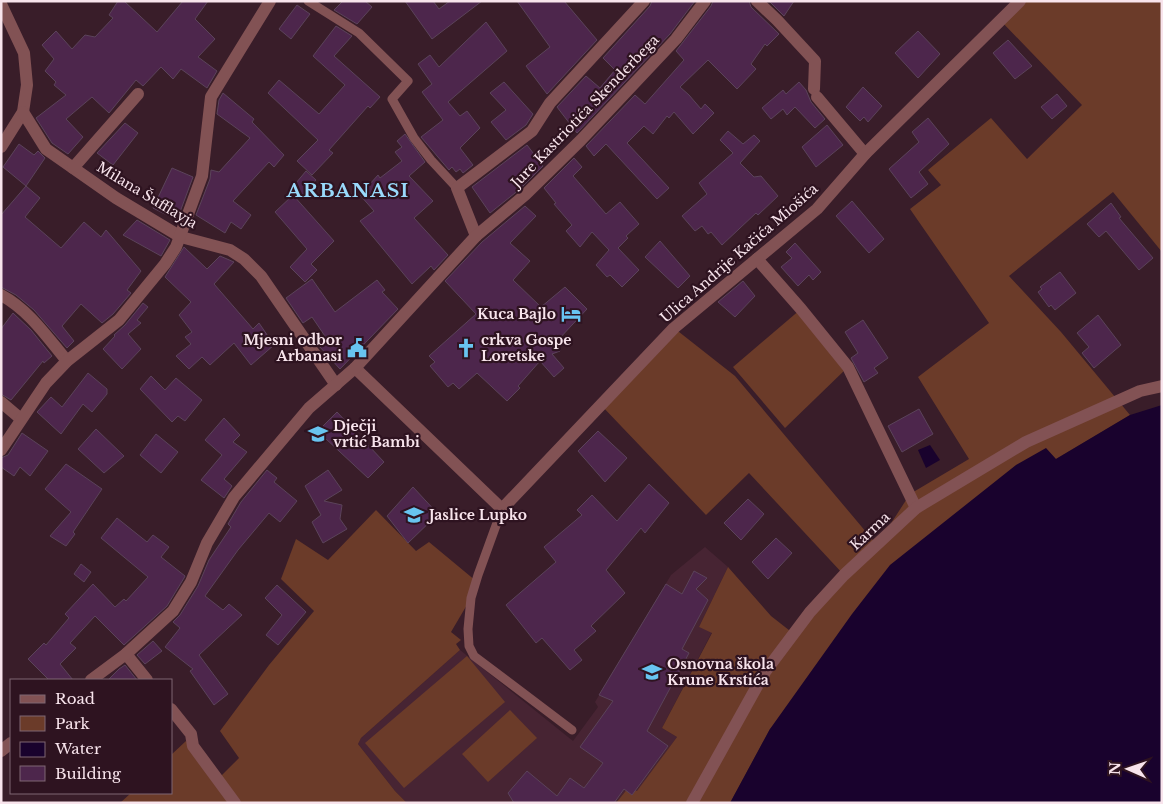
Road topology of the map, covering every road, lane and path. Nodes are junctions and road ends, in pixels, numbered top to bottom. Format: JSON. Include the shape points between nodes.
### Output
{"nodes":[{"id":1,"x":270,"y":1,"type":"edge"},
{"id":2,"x":308,"y":1,"type":"edge"},
{"id":3,"x":644,"y":1,"type":"edge"},
{"id":4,"x":705,"y":1,"type":"edge"},
{"id":5,"x":757,"y":1,"type":"edge"},
{"id":6,"x":1020,"y":1,"type":"edge"},
{"id":7,"x":1,"y":4,"type":"edge"},
{"id":8,"x":138,"y":94,"type":"dead end"},
{"id":9,"x":23,"y":112,"type":"junction"},
{"id":10,"x":1,"y":147,"type":"edge"},
{"id":11,"x":865,"y":154,"type":"junction"},
{"id":12,"x":73,"y":168,"type":"junction"},
{"id":13,"x":457,"y":188,"type":"junction"},
{"id":14,"x":476,"y":236,"type":"junction"},
{"id":15,"x":181,"y":237,"type":"junction"},
{"id":16,"x":757,"y":259,"type":"junction"},
{"id":17,"x":1,"y":295,"type":"edge"},
{"id":18,"x":67,"y":361,"type":"junction"},
{"id":19,"x":355,"y":368,"type":"junction"},
{"id":20,"x":336,"y":385,"type":"junction"},
{"id":21,"x":1162,"y":386,"type":"edge"},
{"id":22,"x":1,"y":402,"type":"edge"},
{"id":23,"x":21,"y":419,"type":"junction"},
{"id":24,"x":1,"y":450,"type":"edge"},
{"id":25,"x":916,"y":508,"type":"junction"},
{"id":26,"x":502,"y":509,"type":"junction"},
{"id":27,"x":126,"y":654,"type":"junction"},
{"id":28,"x":92,"y":679,"type":"edge"},
{"id":29,"x":146,"y":679,"type":"edge"},
{"id":30,"x":172,"y":710,"type":"edge"},
{"id":31,"x":572,"y":730,"type":"dead end"},
{"id":32,"x":235,"y":803,"type":"edge"},
{"id":33,"x":692,"y":803,"type":"edge"}],
"edges":[{"from":1,"to":15,"type":"street","via":[[211,97],[202,176]]},
{"from":2,"to":13,"type":"lane","via":[[359,33],[408,81],[392,99],[414,138]]},
{"from":3,"to":13,"type":"street","via":[[550,103],[532,131]]},
{"from":4,"to":14,"type":"street","name":"Jure Kastriotića Skenderbega","via":[[676,38],[581,140],[525,195]]},
{"from":5,"to":11,"type":"street","via":[[815,61],[816,93]]},
{"from":6,"to":11,"type":"street","name":"Ulica Andrije Kačića Miošića"},
{"from":7,"to":9,"type":"street","via":[[24,54],[27,85]]},
{"from":8,"to":12,"type":"street"},
{"from":9,"to":10,"type":"street"},
{"from":9,"to":12,"type":"street","name":"Milana Šufflayja","via":[[46,148]]},
{"from":11,"to":16,"type":"street","name":"Ulica Andrije Kačića Miošića","via":[[817,209]]},
{"from":12,"to":15,"type":"street","name":"Milana Šufflayja"},
{"from":13,"to":14,"type":"street"},
{"from":14,"to":19,"type":"street","name":"Jure Kastriotića Skenderbega"},
{"from":15,"to":18,"type":"street","via":[[165,264],[119,320]]},
{"from":15,"to":20,"type":"street","name":"Milana Šufflayja","via":[[230,250],[244,259],[261,276]]},
{"from":16,"to":25,"type":"street","via":[[848,367]]},
{"from":16,"to":26,"type":"street","name":"Ulica Andrije Kačića Miošića","via":[[674,328]]},
{"from":17,"to":18,"type":"street","via":[[34,321]]},
{"from":18,"to":23,"type":"street","via":[[46,383]]},
{"from":19,"to":20,"type":"street","name":"Jure Kastriotića Skenderbega"},
{"from":19,"to":26,"type":"street"},
{"from":20,"to":27,"type":"street","name":"Jure Kastriotića Skenderbega","via":[[309,408],[234,497],[173,611]]},
{"from":21,"to":25,"type":"street","name":"Karma","via":[[1140,391],[1026,442]]},
{"from":22,"to":23,"type":"street"},
{"from":23,"to":24,"type":"street"},
{"from":25,"to":33,"type":"street","name":"Karma","via":[[844,575],[810,612],[765,672]]},
{"from":26,"to":31,"type":"lane","via":[[471,598],[469,646],[474,656]]},
{"from":27,"to":28,"type":"street","name":"Jure Kastriotića Skenderbega"},
{"from":27,"to":29,"type":"street"},
{"from":30,"to":32,"type":"street","via":[[192,734],[193,746]]}]}
